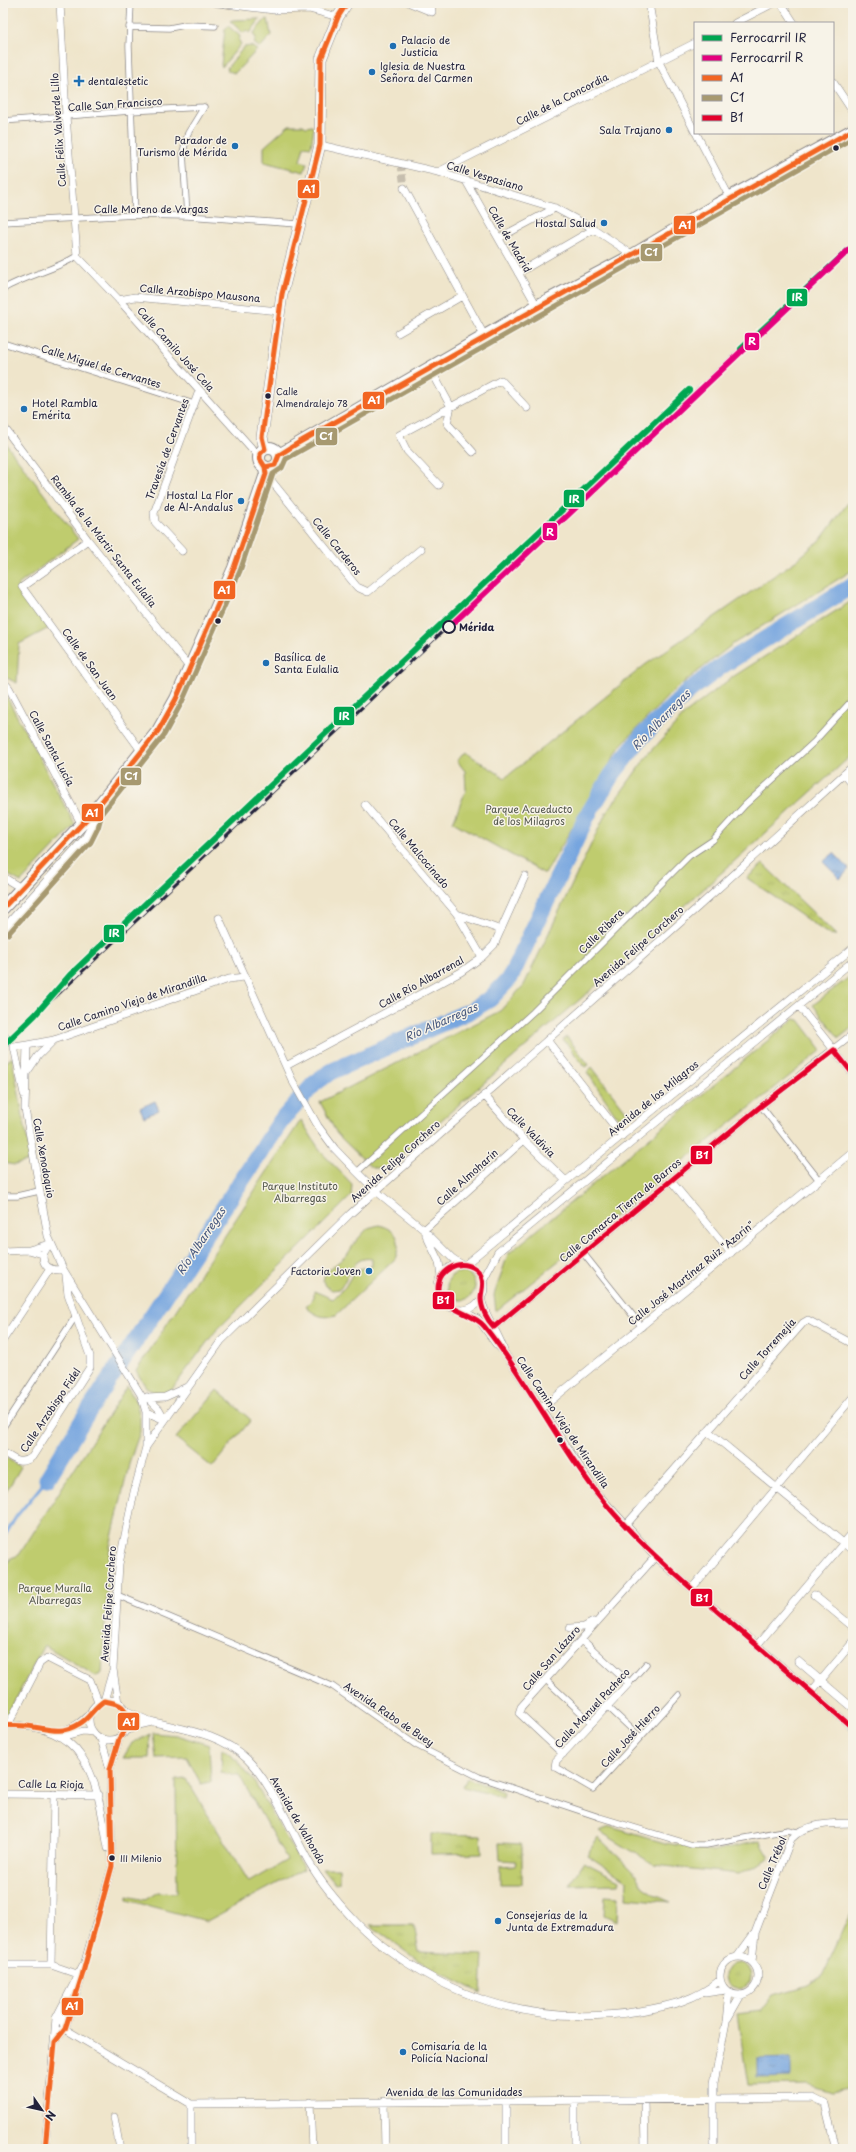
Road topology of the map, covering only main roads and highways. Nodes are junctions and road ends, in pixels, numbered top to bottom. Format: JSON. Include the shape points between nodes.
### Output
{"nodes":[{"id":1,"x":347,"y":3,"type":"edge"},
{"id":2,"x":853,"y":130,"type":"edge"},
{"id":3,"x":263,"y":452,"type":"junction"},
{"id":4,"x":279,"y":455,"type":"junction"},
{"id":5,"x":265,"y":470,"type":"junction"},
{"id":6,"x":3,"y":908,"type":"edge"}],
"edges":[{"from":1,"to":3,"type":"main road","via":[[338,17],[321,59],[320,145],[298,224],[279,311],[262,437]]},
{"from":2,"to":4,"type":"main road","via":[[633,255],[537,306]]},
{"from":3,"to":4,"type":"main road","via":[[271,448]]},
{"from":3,"to":5,"type":"main road","via":[[260,459]]},
{"from":4,"to":5,"type":"main road","via":[[276,465]]},
{"from":5,"to":6,"type":"main road","via":[[234,568],[176,699],[158,731],[82,825]]}]}
